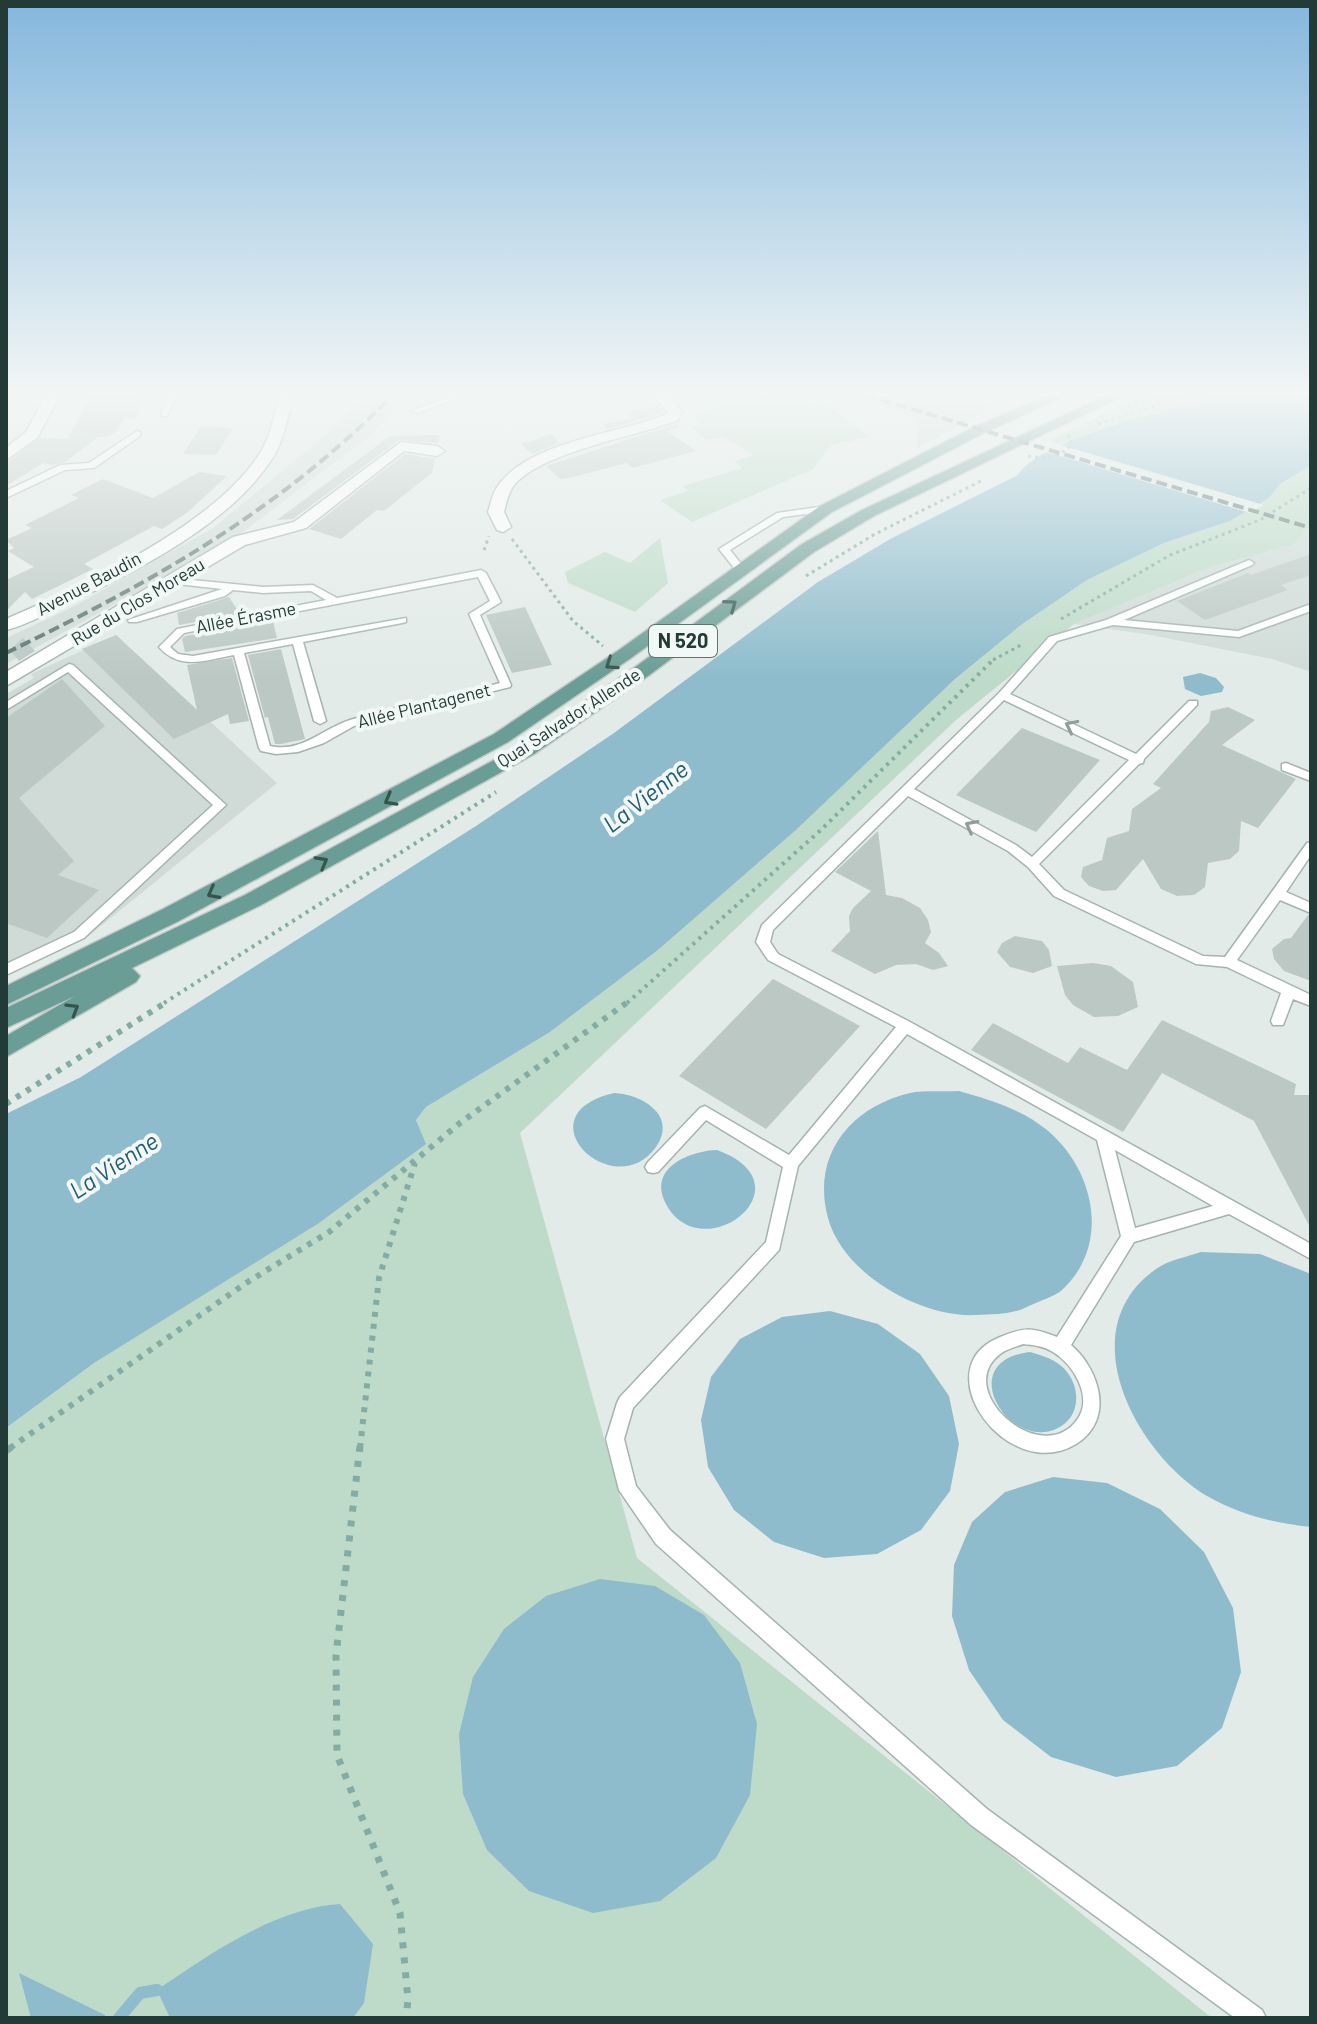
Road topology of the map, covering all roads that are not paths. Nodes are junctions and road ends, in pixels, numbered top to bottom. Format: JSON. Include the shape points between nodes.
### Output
{"nodes":[{"id":1,"x":239,"y":489,"type":"edge"},
{"id":2,"x":345,"y":489,"type":"edge"},
{"id":3,"x":505,"y":489,"type":"edge"},
{"id":4,"x":864,"y":489,"type":"edge"},
{"id":5,"x":924,"y":489,"type":"edge"},
{"id":6,"x":826,"y":509,"type":"junction"},
{"id":7,"x":503,"y":527,"type":"road end"},
{"id":8,"x":1249,"y":563,"type":"dead end"},
{"id":9,"x":742,"y":571,"type":"junction"},
{"id":10,"x":481,"y":573,"type":"joint"},
{"id":11,"x":172,"y":581,"type":"junction"},
{"id":12,"x":231,"y":587,"type":"junction"},
{"id":13,"x":335,"y":601,"type":"junction"},
{"id":14,"x":1311,"y":607,"type":"edge"},
{"id":15,"x":133,"y":620,"type":"dead end"},
{"id":16,"x":402,"y":620,"type":"dead end"},
{"id":17,"x":1110,"y":622,"type":"junction"},
{"id":18,"x":6,"y":625,"type":"edge"},
{"id":19,"x":297,"y":640,"type":"junction"},
{"id":20,"x":238,"y":651,"type":"junction"},
{"id":21,"x":6,"y":680,"type":"edge"},
{"id":22,"x":1003,"y":695,"type":"junction"},
{"id":23,"x":1193,"y":703,"type":"dead end"},
{"id":24,"x":6,"y":707,"type":"edge"},
{"id":25,"x":320,"y":721,"type":"dead end"},
{"id":26,"x":1139,"y":760,"type":"junction"},
{"id":27,"x":1286,"y":767,"type":"dead end"},
{"id":28,"x":1311,"y":777,"type":"edge"},
{"id":29,"x":908,"y":791,"type":"junction"},
{"id":30,"x":1311,"y":846,"type":"edge"},
{"id":31,"x":1032,"y":864,"type":"junction"},
{"id":32,"x":1277,"y":893,"type":"junction"},
{"id":33,"x":253,"y":900,"type":"junction"},
{"id":34,"x":1311,"y":908,"type":"edge"},
{"id":35,"x":1229,"y":962,"type":"junction"},
{"id":36,"x":6,"y":970,"type":"edge"},
{"id":37,"x":1289,"y":991,"type":"junction"},
{"id":38,"x":6,"y":996,"type":"edge"},
{"id":39,"x":1311,"y":1001,"type":"edge"},
{"id":40,"x":6,"y":1019,"type":"edge"},
{"id":41,"x":1278,"y":1021,"type":"dead end"},
{"id":42,"x":905,"y":1026,"type":"junction"},
{"id":43,"x":6,"y":1048,"type":"edge"},
{"id":44,"x":1104,"y":1138,"type":"junction"},
{"id":45,"x":791,"y":1164,"type":"junction"},
{"id":46,"x":653,"y":1167,"type":"dead end"},
{"id":47,"x":1228,"y":1208,"type":"junction"},
{"id":48,"x":1129,"y":1237,"type":"junction"},
{"id":49,"x":1311,"y":1252,"type":"edge"},
{"id":50,"x":1060,"y":1347,"type":"junction"},
{"id":51,"x":1254,"y":2018,"type":"edge"}],
"edges":[{"from":1,"to":18,"type":"street","name":"Avenue Baudin","via":[[137,559]]},
{"from":2,"to":11,"type":"street","name":"Rue du Clos Moreau","via":[[300,525],[239,541]]},
{"from":3,"to":7,"type":"street","via":[[496,512]]},
{"from":4,"to":6,"type":"main road","name":"Quai Salvador Allende","number":"N 520"},
{"from":33,"to":5,"type":"main road","name":"Quai Salvador Allende","number":"N 520","one_way":true,"via":[[527,750],[808,548]]},
{"from":6,"to":9,"type":"main road","name":"Quai Salvador Allende","number":"N 520"},
{"from":6,"to":9,"type":"lane","via":[[780,515],[724,549]]},
{"from":8,"to":17,"type":"lane"},
{"from":9,"to":38,"type":"main road","name":"Quai Salvador Allende","number":"N 520","one_way":true,"via":[[501,738],[184,908]]},
{"from":10,"to":13,"type":"lane","name":"Allée Érasme"},
{"from":10,"to":20,"type":"lane","name":"Allée Plantagenet","via":[[496,602],[474,614],[506,685],[350,724],[304,746],[275,752],[265,748]]},
{"from":11,"to":12,"type":"lane"},
{"from":11,"to":21,"type":"street","name":"Rue du Clos Moreau"},
{"from":12,"to":13,"type":"lane","via":[[313,588]]},
{"from":12,"to":15,"type":"lane"},
{"from":13,"to":20,"type":"lane","name":"Allée Érasme","via":[[181,631],[164,647],[175,657],[193,659]]},
{"from":14,"to":17,"type":"lane","via":[[1239,634]]},
{"from":16,"to":19,"type":"lane","name":"Allée Érasme"},
{"from":17,"to":22,"type":"lane","via":[[1053,639]]},
{"from":19,"to":20,"type":"lane","name":"Allée Érasme"},
{"from":19,"to":25,"type":"lane"},
{"from":26,"to":22,"type":"lane","one_way":true},
{"from":22,"to":29,"type":"lane"},
{"from":23,"to":26,"type":"lane"},
{"from":24,"to":36,"type":"lane","via":[[69,667],[220,805],[79,935]]},
{"from":26,"to":31,"type":"lane"},
{"from":27,"to":28,"type":"lane"},
{"from":31,"to":29,"type":"lane","one_way":true},
{"from":29,"to":42,"type":"lane","via":[[767,928],[763,942],[773,957]]},
{"from":30,"to":32,"type":"lane"},
{"from":31,"to":35,"type":"lane","via":[[1059,893],[1201,961]]},
{"from":32,"to":34,"type":"lane"},
{"from":32,"to":35,"type":"lane"},
{"from":33,"to":40,"type":"main road","name":"Quai Salvador Allende","number":"N 520"},
{"from":43,"to":33,"type":"main road","one_way":true},
{"from":35,"to":37,"type":"lane"},
{"from":37,"to":39,"type":"lane"},
{"from":37,"to":41,"type":"lane"},
{"from":42,"to":44,"type":"lane"},
{"from":42,"to":45,"type":"lane"},
{"from":44,"to":47,"type":"lane"},
{"from":44,"to":48,"type":"lane"},
{"from":45,"to":46,"type":"lane","via":[[705,1112]]},
{"from":45,"to":51,"type":"lane","via":[[773,1245],[626,1403],[615,1439],[628,1490],[663,1537],[979,1817]]},
{"from":47,"to":48,"type":"lane"},
{"from":47,"to":49,"type":"lane"},
{"from":48,"to":50,"type":"lane"},
{"from":50,"to":50,"type":"lane","via":[[1088,1377],[1091,1414],[1082,1429],[1067,1440],[1047,1444],[1007,1432],[980,1400],[980,1363],[989,1349],[1022,1336]]}]}
